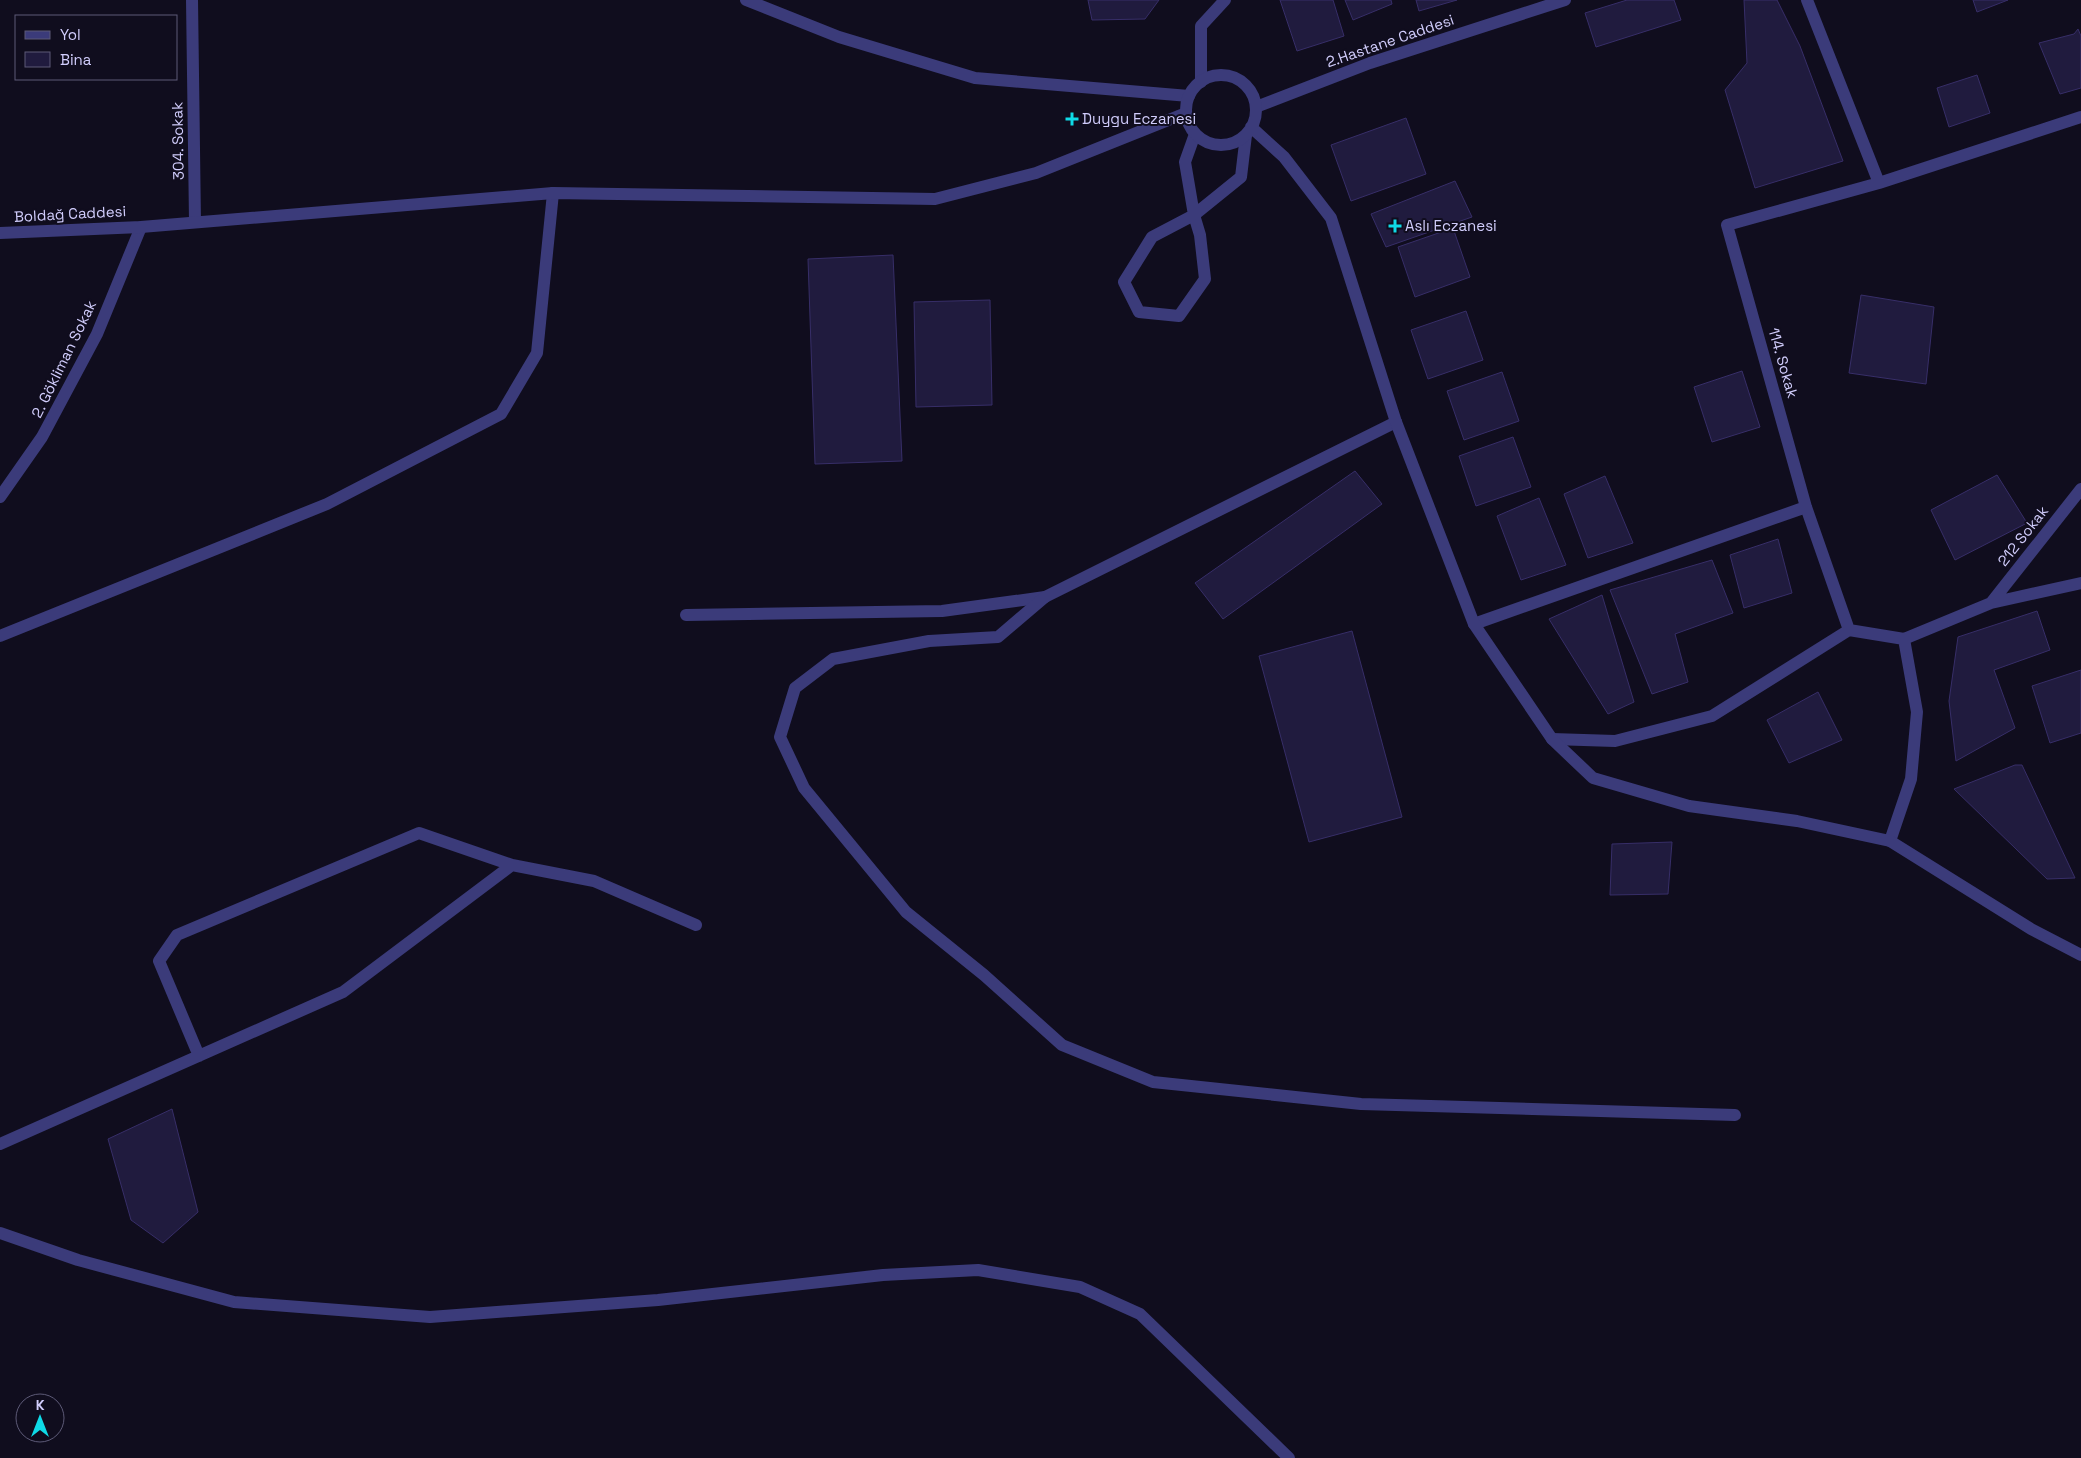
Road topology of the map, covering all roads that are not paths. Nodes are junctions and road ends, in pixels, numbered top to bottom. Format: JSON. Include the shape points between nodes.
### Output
{"nodes":[{"id":1,"x":192,"y":0,"type":"edge"},
{"id":2,"x":746,"y":0,"type":"edge"},
{"id":3,"x":1225,"y":0,"type":"edge"},
{"id":4,"x":1565,"y":0,"type":"edge"},
{"id":5,"x":1806,"y":0,"type":"edge"},
{"id":6,"x":1201,"y":82,"type":"junction"},
{"id":7,"x":1189,"y":96,"type":"junction"},
{"id":8,"x":1256,"y":107,"type":"junction"},
{"id":9,"x":1186,"y":113,"type":"junction"},
{"id":10,"x":2081,"y":118,"type":"edge"},
{"id":11,"x":1249,"y":131,"type":"junction"},
{"id":12,"x":1195,"y":134,"type":"junction"},
{"id":13,"x":1879,"y":183,"type":"junction"},
{"id":14,"x":553,"y":193,"type":"junction"},
{"id":15,"x":1194,"y":215,"type":"junction"},
{"id":16,"x":195,"y":222,"type":"junction"},
{"id":17,"x":141,"y":226,"type":"junction"},
{"id":18,"x":0,"y":233,"type":"edge"},
{"id":19,"x":1396,"y":422,"type":"junction"},
{"id":20,"x":2081,"y":489,"type":"edge"},
{"id":21,"x":0,"y":497,"type":"edge"},
{"id":22,"x":1806,"y":507,"type":"junction"},
{"id":23,"x":2081,"y":584,"type":"edge"},
{"id":24,"x":1045,"y":598,"type":"junction"},
{"id":25,"x":1991,"y":603,"type":"junction"},
{"id":26,"x":686,"y":615,"type":"dead end"},
{"id":27,"x":1474,"y":624,"type":"junction"},
{"id":28,"x":1849,"y":630,"type":"junction"},
{"id":29,"x":0,"y":636,"type":"edge"},
{"id":30,"x":1904,"y":639,"type":"junction"},
{"id":31,"x":1552,"y":739,"type":"junction"},
{"id":32,"x":1890,"y":841,"type":"junction"},
{"id":33,"x":512,"y":865,"type":"junction"},
{"id":34,"x":696,"y":925,"type":"dead end"},
{"id":35,"x":2081,"y":955,"type":"edge"},
{"id":36,"x":199,"y":1056,"type":"junction"},
{"id":37,"x":1735,"y":1115,"type":"dead end"},
{"id":38,"x":0,"y":1144,"type":"edge"},
{"id":39,"x":0,"y":1233,"type":"edge"},
{"id":40,"x":1288,"y":1458,"type":"edge"}],
"edges":[{"from":1,"to":16,"type":"street","name":"304. Sokak"},
{"from":2,"to":7,"type":"street","via":[[839,38],[976,78]]},
{"from":3,"to":6,"type":"street","via":[[1201,26]]},
{"from":4,"to":8,"type":"street","name":"2.Hastane Caddesi","via":[[1370,63]]},
{"from":5,"to":13,"type":"street"},
{"from":6,"to":7,"type":"street"},
{"from":6,"to":8,"type":"street","via":[[1224,75],[1236,79],[1246,86]]},
{"from":7,"to":9,"type":"street"},
{"from":8,"to":11,"type":"street","via":[[1256,117]]},
{"from":9,"to":12,"type":"street","via":[[1188,125]]},
{"from":9,"to":14,"type":"street","name":"Boldağ Caddesi","via":[[1036,173],[935,199]]},
{"from":10,"to":13,"type":"street","name":"114. Sokak"},
{"from":11,"to":12,"type":"street","via":[[1237,142],[1226,145],[1214,145]]},
{"from":11,"to":15,"type":"street","via":[[1241,177]]},
{"from":11,"to":19,"type":"street","via":[[1284,157],[1331,218]]},
{"from":12,"to":15,"type":"street","via":[[1185,162]]},
{"from":13,"to":22,"type":"street","name":"114. Sokak","via":[[1727,225]]},
{"from":14,"to":16,"type":"street","name":"Boldağ Caddesi"},
{"from":14,"to":29,"type":"street","via":[[537,353],[501,414],[327,504]]},
{"from":15,"to":15,"type":"street","via":[[1152,237],[1124,282],[1139,312],[1179,316],[1205,279],[1200,235]]},
{"from":16,"to":17,"type":"street","name":"Boldağ Caddesi"},
{"from":17,"to":18,"type":"street","name":"Boldağ Caddesi"},
{"from":17,"to":21,"type":"street","name":"2. Gökliman Sokak","via":[[97,334],[42,438]]},
{"from":19,"to":24,"type":"street"},
{"from":19,"to":27,"type":"street"},
{"from":20,"to":25,"type":"street","name":"212 Sokak"},
{"from":22,"to":27,"type":"street"},
{"from":22,"to":28,"type":"street","name":"114. Sokak"},
{"from":23,"to":25,"type":"street"},
{"from":24,"to":26,"type":"street","via":[[942,610]]},
{"from":24,"to":37,"type":"street","via":[[998,637],[929,641],[833,659],[795,688],[780,737],[804,788],[906,912],[984,975],[1062,1045],[1153,1082],[1361,1104]]},
{"from":25,"to":30,"type":"street"},
{"from":27,"to":31,"type":"street"},
{"from":28,"to":30,"type":"street"},
{"from":28,"to":31,"type":"street","via":[[1712,716],[1615,742]]},
{"from":30,"to":32,"type":"street","via":[[1917,712],[1911,779]]},
{"from":31,"to":32,"type":"street","via":[[1593,778],[1689,806],[1797,822]]},
{"from":32,"to":35,"type":"street","via":[[2031,929]]},
{"from":33,"to":34,"type":"street","via":[[594,881]]},
{"from":33,"to":36,"type":"street","via":[[343,992]]},
{"from":33,"to":36,"type":"street","via":[[419,833],[177,935],[159,961]]},
{"from":36,"to":38,"type":"street"},
{"from":39,"to":40,"type":"street","via":[[78,1260],[234,1302],[430,1317],[658,1300],[883,1275],[978,1270],[1080,1287],[1140,1314]]}]}
